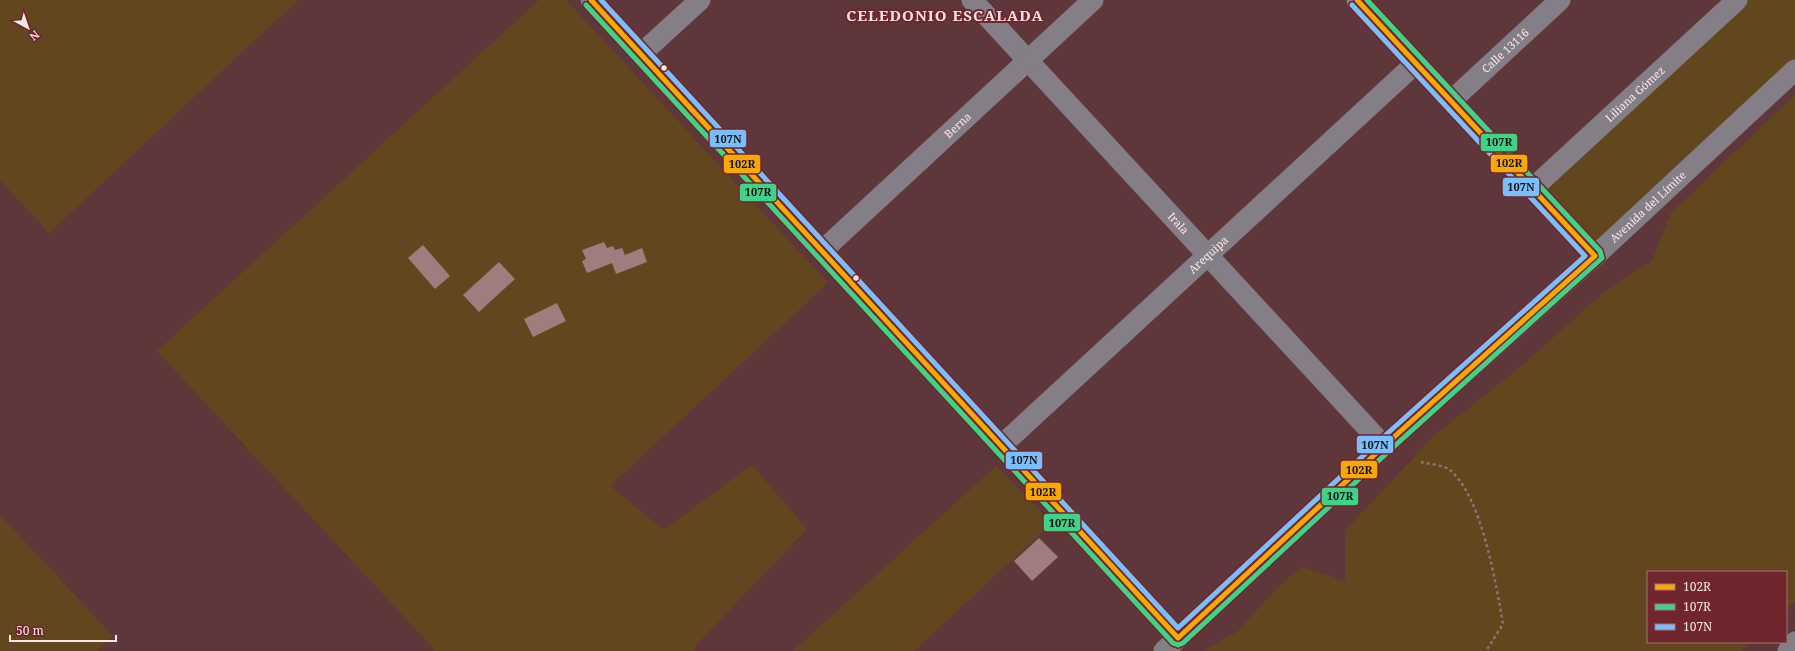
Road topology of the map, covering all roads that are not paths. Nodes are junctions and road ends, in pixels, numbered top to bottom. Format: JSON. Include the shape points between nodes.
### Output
{"nodes":[{"id":1,"x":590,"y":0,"type":"edge"},
{"id":2,"x":700,"y":0,"type":"edge"},
{"id":3,"x":972,"y":0,"type":"edge"},
{"id":4,"x":1093,"y":0,"type":"edge"},
{"id":5,"x":1357,"y":0,"type":"edge"},
{"id":6,"x":1560,"y":0,"type":"edge"},
{"id":7,"x":1737,"y":0,"type":"edge"},
{"id":8,"x":641,"y":54,"type":"junction"},
{"id":9,"x":1028,"y":60,"type":"junction"},
{"id":10,"x":1416,"y":63,"type":"junction"},
{"id":11,"x":1795,"y":70,"type":"edge"},
{"id":12,"x":1451,"y":101,"type":"junction"},
{"id":13,"x":1532,"y":189,"type":"junction"},
{"id":14,"x":822,"y":251,"type":"junction"},
{"id":15,"x":1208,"y":255,"type":"junction"},
{"id":16,"x":1595,"y":256,"type":"junction"},
{"id":17,"x":1002,"y":446,"type":"junction"},
{"id":18,"x":1384,"y":446,"type":"junction"},
{"id":19,"x":1795,"y":642,"type":"edge"},
{"id":20,"x":1171,"y":644,"type":"edge"},
{"id":21,"x":1788,"y":651,"type":"edge"}],
"edges":[{"from":1,"to":8,"type":"street"},
{"from":2,"to":8,"type":"street"},
{"from":3,"to":9,"type":"street","name":"Irala"},
{"from":4,"to":9,"type":"street","name":"Berna"},
{"from":5,"to":10,"type":"street"},
{"from":6,"to":12,"type":"street","name":"Calle 13116"},
{"from":7,"to":13,"type":"street","name":"Liliana Gómez"},
{"from":8,"to":14,"type":"street"},
{"from":9,"to":14,"type":"street","name":"Berna"},
{"from":9,"to":15,"type":"street","name":"Irala"},
{"from":10,"to":12,"type":"street"},
{"from":10,"to":15,"type":"street","name":"Arequipa"},
{"from":11,"to":16,"type":"street","name":"Avenida del Límite"},
{"from":12,"to":13,"type":"street"},
{"from":13,"to":16,"type":"street"},
{"from":14,"to":17,"type":"street"},
{"from":15,"to":17,"type":"street","name":"Arequipa"},
{"from":15,"to":18,"type":"street","name":"Irala"},
{"from":16,"to":18,"type":"street","name":"Avenida del Límite"},
{"from":17,"to":20,"type":"street"},
{"from":18,"to":20,"type":"street","name":"Avenida del Límite"},
{"from":19,"to":21,"type":"street"}]}
